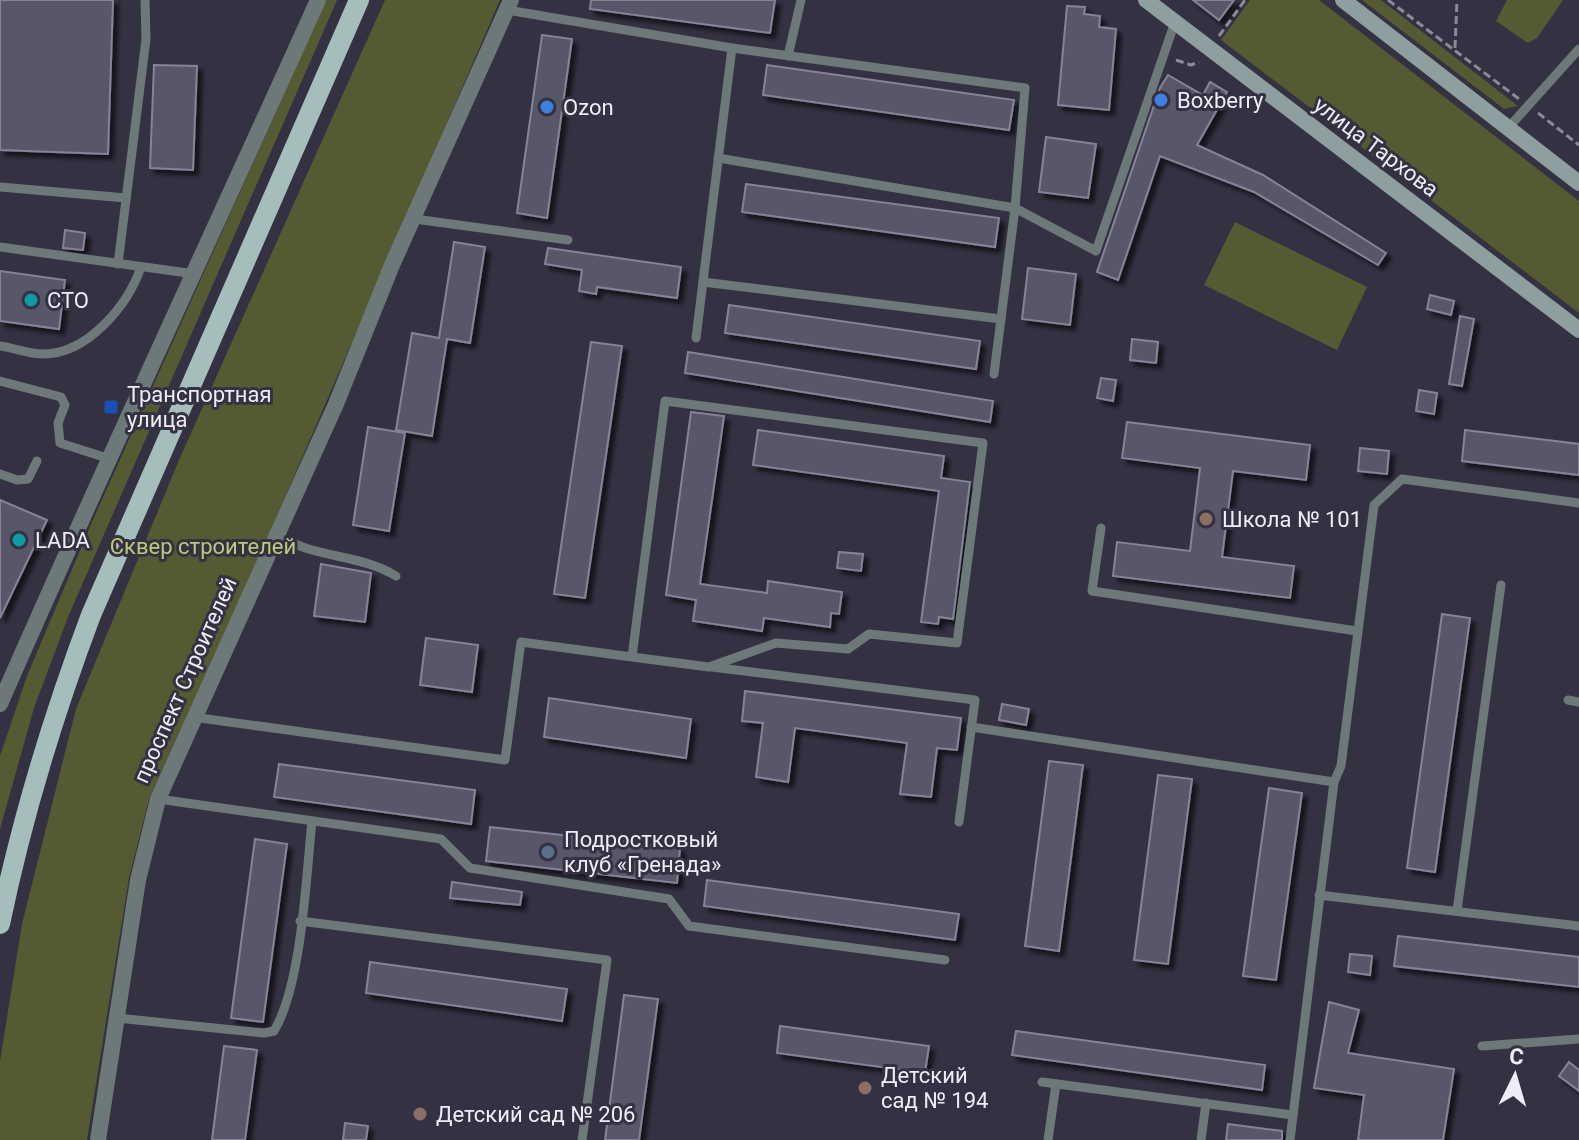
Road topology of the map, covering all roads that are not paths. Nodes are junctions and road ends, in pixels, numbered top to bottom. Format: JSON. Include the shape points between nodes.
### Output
{"nodes":[{"id":1,"x":145,"y":0,"type":"edge"},
{"id":2,"x":318,"y":0,"type":"edge"},
{"id":3,"x":359,"y":0,"type":"edge"},
{"id":4,"x":801,"y":0,"type":"edge"},
{"id":5,"x":1146,"y":0,"type":"edge"},
{"id":6,"x":1343,"y":0,"type":"edge"},
{"id":7,"x":509,"y":5,"type":"edge"},
{"id":8,"x":1175,"y":22,"type":"junction"},
{"id":9,"x":732,"y":48,"type":"junction"},
{"id":10,"x":1579,"y":49,"type":"edge"},
{"id":11,"x":788,"y":56,"type":"junction"},
{"id":12,"x":1508,"y":128,"type":"junction"},
{"id":13,"x":718,"y":158,"type":"junction"},
{"id":14,"x":1579,"y":183,"type":"edge"},
{"id":15,"x":0,"y":187,"type":"edge"},
{"id":16,"x":126,"y":198,"type":"junction"},
{"id":17,"x":1015,"y":208,"type":"junction"},
{"id":18,"x":415,"y":219,"type":"junction"},
{"id":19,"x":568,"y":240,"type":"dead end"},
{"id":20,"x":0,"y":247,"type":"edge"},
{"id":21,"x":118,"y":264,"type":"junction"},
{"id":22,"x":141,"y":267,"type":"junction"},
{"id":23,"x":195,"y":274,"type":"junction"},
{"id":24,"x":703,"y":282,"type":"junction"},
{"id":25,"x":1001,"y":319,"type":"junction"},
{"id":26,"x":1579,"y":330,"type":"edge"},
{"id":27,"x":696,"y":338,"type":"dead end"},
{"id":28,"x":0,"y":346,"type":"edge"},
{"id":29,"x":994,"y":374,"type":"dead end"},
{"id":30,"x":0,"y":381,"type":"edge"},
{"id":31,"x":107,"y":458,"type":"junction"},
{"id":32,"x":37,"y":461,"type":"dead end"},
{"id":33,"x":0,"y":474,"type":"edge"},
{"id":34,"x":1579,"y":503,"type":"edge"},
{"id":35,"x":1101,"y":528,"type":"dead end"},
{"id":36,"x":277,"y":534,"type":"junction"},
{"id":37,"x":396,"y":576,"type":"dead end"},
{"id":38,"x":1501,"y":585,"type":"dead end"},
{"id":39,"x":1357,"y":631,"type":"junction"},
{"id":40,"x":632,"y":657,"type":"junction"},
{"id":41,"x":709,"y":667,"type":"junction"},
{"id":42,"x":0,"y":704,"type":"edge"},
{"id":43,"x":193,"y":717,"type":"junction"},
{"id":44,"x":971,"y":727,"type":"junction"},
{"id":45,"x":1334,"y":782,"type":"junction"},
{"id":46,"x":158,"y":799,"type":"junction"},
{"id":47,"x":312,"y":821,"type":"junction"},
{"id":48,"x":959,"y":822,"type":"dead end"},
{"id":49,"x":1319,"y":895,"type":"junction"},
{"id":50,"x":1457,"y":911,"type":"junction"},
{"id":51,"x":300,"y":921,"type":"junction"},
{"id":52,"x":0,"y":924,"type":"edge"},
{"id":53,"x":1579,"y":926,"type":"edge"},
{"id":54,"x":945,"y":960,"type":"dead end"},
{"id":55,"x":117,"y":1018,"type":"junction"},
{"id":56,"x":1579,"y":1039,"type":"edge"},
{"id":57,"x":1482,"y":1046,"type":"dead end"},
{"id":58,"x":1042,"y":1082,"type":"dead end"},
{"id":59,"x":1056,"y":1084,"type":"junction"},
{"id":60,"x":1206,"y":1103,"type":"junction"},
{"id":61,"x":1293,"y":1115,"type":"junction"},
{"id":62,"x":98,"y":1140,"type":"edge"},
{"id":63,"x":582,"y":1140,"type":"edge"},
{"id":64,"x":1048,"y":1140,"type":"edge"},
{"id":65,"x":1201,"y":1140,"type":"edge"},
{"id":66,"x":1290,"y":1140,"type":"edge"}],
"edges":[{"from":1,"to":16,"type":"lane","via":[[144,54]]},
{"from":2,"to":23,"type":"street"},
{"from":3,"to":52,"type":"main road","via":[[86,628],[27,806]]},
{"from":4,"to":11,"type":"lane"},
{"from":5,"to":8,"type":"main road","name":"улица Тархова"},
{"from":6,"to":12,"type":"main road"},
{"from":7,"to":9,"type":"lane"},
{"from":7,"to":18,"type":"street","name":"проспект Строителей"},
{"from":8,"to":17,"type":"lane","via":[[1096,251]]},
{"from":8,"to":26,"type":"main road","name":"улица Тархова"},
{"from":9,"to":11,"type":"lane"},
{"from":9,"to":13,"type":"lane"},
{"from":10,"to":12,"type":"lane"},
{"from":11,"to":17,"type":"lane","via":[[1025,88]]},
{"from":12,"to":14,"type":"main road"},
{"from":13,"to":17,"type":"lane"},
{"from":13,"to":24,"type":"lane"},
{"from":15,"to":16,"type":"lane"},
{"from":16,"to":21,"type":"lane"},
{"from":17,"to":25,"type":"lane"},
{"from":18,"to":19,"type":"lane"},
{"from":18,"to":36,"type":"street","name":"проспект Строителей"},
{"from":20,"to":21,"type":"lane"},
{"from":21,"to":22,"type":"lane"},
{"from":22,"to":23,"type":"lane"},
{"from":22,"to":28,"type":"lane","via":[[124,305],[71,347],[44,354]]},
{"from":23,"to":31,"type":"street"},
{"from":24,"to":25,"type":"lane"},
{"from":24,"to":27,"type":"lane"},
{"from":25,"to":29,"type":"lane"},
{"from":30,"to":31,"type":"lane","via":[[61,397],[65,405],[58,423],[60,443]]},
{"from":31,"to":42,"type":"street"},
{"from":32,"to":33,"type":"lane","via":[[28,479]]},
{"from":34,"to":39,"type":"lane","via":[[1402,479],[1374,505]]},
{"from":35,"to":39,"type":"lane","via":[[1092,591]]},
{"from":36,"to":37,"type":"lane","via":[[300,548],[379,565]]},
{"from":36,"to":43,"type":"street","name":"проспект Строителей"},
{"from":38,"to":50,"type":"lane"},
{"from":39,"to":45,"type":"lane","via":[[1341,766]]},
{"from":40,"to":41,"type":"lane"},
{"from":40,"to":41,"type":"lane","via":[[665,401],[983,443],[957,643],[869,634],[848,649],[776,643]]},
{"from":40,"to":43,"type":"lane","via":[[521,642],[505,760]]},
{"from":41,"to":44,"type":"lane","via":[[975,700]]},
{"from":43,"to":46,"type":"street","name":"проспект Строителей"},
{"from":44,"to":45,"type":"lane"},
{"from":44,"to":48,"type":"lane"},
{"from":45,"to":49,"type":"lane"},
{"from":46,"to":47,"type":"lane"},
{"from":46,"to":55,"type":"street","name":"проспект Строителей","via":[[138,880]]},
{"from":47,"to":51,"type":"lane"},
{"from":47,"to":54,"type":"lane","via":[[441,839],[470,868],[669,899],[689,926]]},
{"from":49,"to":50,"type":"lane"},
{"from":49,"to":61,"type":"lane"},
{"from":50,"to":53,"type":"lane"},
{"from":51,"to":55,"type":"lane","via":[[282,1017],[274,1031]]},
{"from":51,"to":63,"type":"lane","via":[[607,960]]},
{"from":55,"to":62,"type":"street","name":"проспект Строителей"},
{"from":56,"to":57,"type":"lane"},
{"from":58,"to":59,"type":"lane"},
{"from":59,"to":60,"type":"lane"},
{"from":59,"to":64,"type":"lane"},
{"from":60,"to":61,"type":"lane"},
{"from":60,"to":65,"type":"lane"},
{"from":61,"to":66,"type":"lane"}]}
